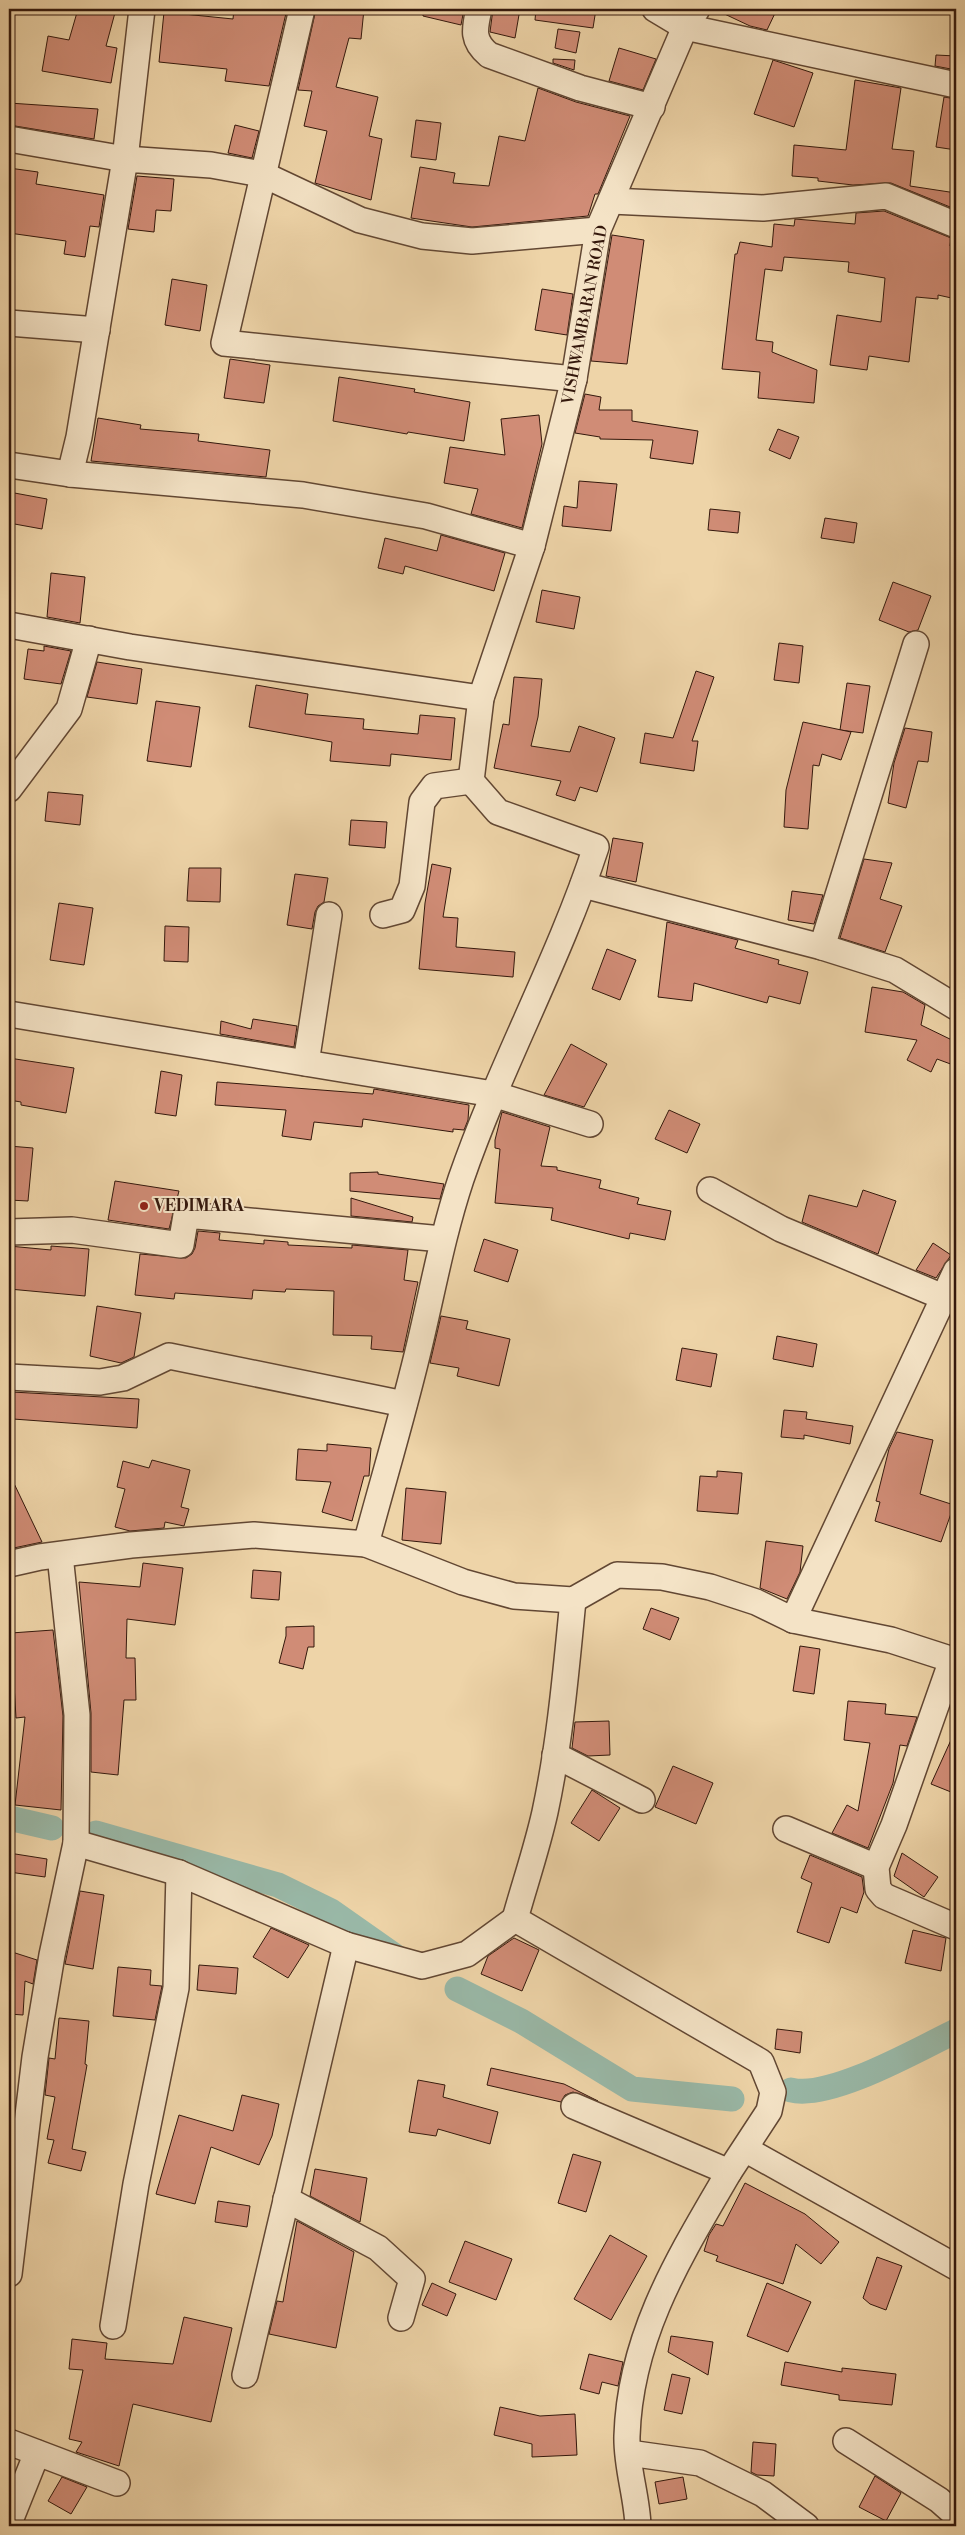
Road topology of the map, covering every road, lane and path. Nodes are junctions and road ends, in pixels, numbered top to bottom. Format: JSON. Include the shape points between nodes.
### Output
{"nodes":[{"id":1,"x":142,"y":9,"type":"edge"},
{"id":2,"x":302,"y":9,"type":"edge"},
{"id":3,"x":479,"y":9,"type":"edge"},
{"id":4,"x":655,"y":9,"type":"edge"},
{"id":5,"x":691,"y":18,"type":"edge"},
{"id":6,"x":956,"y":85,"type":"edge"},
{"id":7,"x":652,"y":107,"type":"junction"},
{"id":8,"x":9,"y":139,"type":"edge"},
{"id":9,"x":125,"y":158,"type":"junction"},
{"id":10,"x":262,"y":174,"type":"junction"},
{"id":11,"x":611,"y":201,"type":"junction"},
{"id":12,"x":956,"y":225,"type":"edge"},
{"id":13,"x":598,"y":230,"type":"junction"},
{"id":14,"x":9,"y":323,"type":"edge"},
{"id":15,"x":97,"y":330,"type":"junction"},
{"id":16,"x":574,"y":379,"type":"junction"},
{"id":17,"x":9,"y":465,"type":"edge"},
{"id":18,"x":70,"y":474,"type":"junction"},
{"id":19,"x":532,"y":546,"type":"junction"},
{"id":20,"x":9,"y":625,"type":"edge"},
{"id":21,"x":89,"y":639,"type":"junction"},
{"id":22,"x":916,"y":644,"type":"dead end"},
{"id":23,"x":482,"y":698,"type":"junction"},
{"id":24,"x":471,"y":781,"type":"junction"},
{"id":25,"x":9,"y":790,"type":"edge"},
{"id":26,"x":584,"y":885,"type":"junction"},
{"id":27,"x":329,"y":915,"type":"dead end"},
{"id":28,"x":383,"y":915,"type":"dead end"},
{"id":29,"x":822,"y":947,"type":"junction"},
{"id":30,"x":956,"y":1007,"type":"edge"},
{"id":31,"x":9,"y":1014,"type":"edge"},
{"id":32,"x":306,"y":1063,"type":"junction"},
{"id":33,"x":493,"y":1094,"type":"junction"},
{"id":34,"x":590,"y":1124,"type":"dead end"},
{"id":35,"x":710,"y":1190,"type":"dead end"},
{"id":36,"x":9,"y":1232,"type":"edge"},
{"id":37,"x":442,"y":1240,"type":"junction"},
{"id":38,"x":956,"y":1271,"type":"edge"},
{"id":39,"x":943,"y":1297,"type":"junction"},
{"id":40,"x":9,"y":1377,"type":"edge"},
{"id":41,"x":404,"y":1404,"type":"junction"},
{"id":42,"x":366,"y":1544,"type":"junction"},
{"id":43,"x":60,"y":1556,"type":"junction"},
{"id":44,"x":9,"y":1564,"type":"edge"},
{"id":45,"x":574,"y":1600,"type":"junction"},
{"id":46,"x":793,"y":1620,"type":"junction"},
{"id":47,"x":954,"y":1660,"type":"edge"},
{"id":48,"x":555,"y":1755,"type":"junction"},
{"id":49,"x":642,"y":1800,"type":"dead end"},
{"id":50,"x":786,"y":1829,"type":"dead end"},
{"id":51,"x":76,"y":1843,"type":"junction"},
{"id":52,"x":876,"y":1867,"type":"junction"},
{"id":53,"x":179,"y":1873,"type":"junction"},
{"id":54,"x":515,"y":1919,"type":"junction"},
{"id":55,"x":956,"y":1927,"type":"edge"},
{"id":56,"x":346,"y":1945,"type":"junction"},
{"id":57,"x":574,"y":2106,"type":"dead end"},
{"id":58,"x":745,"y":2149,"type":"junction"},
{"id":59,"x":729,"y":2172,"type":"junction"},
{"id":60,"x":286,"y":2199,"type":"junction"},
{"id":61,"x":956,"y":2267,"type":"edge"},
{"id":62,"x":9,"y":2274,"type":"edge"},
{"id":63,"x":400,"y":2318,"type":"dead end"},
{"id":64,"x":113,"y":2326,"type":"dead end"},
{"id":65,"x":245,"y":2375,"type":"dead end"},
{"id":66,"x":846,"y":2441,"type":"dead end"},
{"id":67,"x":9,"y":2442,"type":"edge"},
{"id":68,"x":37,"y":2453,"type":"junction"},
{"id":69,"x":629,"y":2453,"type":"junction"},
{"id":70,"x":117,"y":2483,"type":"dead end"},
{"id":71,"x":956,"y":2516,"type":"edge"},
{"id":72,"x":9,"y":2523,"type":"edge"},
{"id":73,"x":638,"y":2526,"type":"edge"},
{"id":74,"x":806,"y":2526,"type":"edge"}],
"edges":[{"from":1,"to":9,"type":"street"},
{"from":2,"to":10,"type":"street"},
{"from":3,"to":7,"type":"street","via":[[475,36],[478,46],[489,55],[580,88]]},
{"from":4,"to":5,"type":"street"},
{"from":5,"to":6,"type":"street"},
{"from":5,"to":7,"type":"street","name":"VISHWAMBARAN ROAD"},
{"from":7,"to":11,"type":"street","name":"VISHWAMBARAN ROAD"},
{"from":8,"to":9,"type":"street"},
{"from":9,"to":10,"type":"street","via":[[211,165]]},
{"from":9,"to":15,"type":"street"},
{"from":10,"to":13,"type":"street","via":[[360,220],[422,236],[472,241]]},
{"from":10,"to":16,"type":"street","via":[[224,343]]},
{"from":11,"to":12,"type":"street","via":[[763,208],[886,196]]},
{"from":11,"to":13,"type":"street","name":"VISHWAMBARAN ROAD"},
{"from":13,"to":16,"type":"street","name":"VISHWAMBARAN ROAD"},
{"from":14,"to":15,"type":"street"},
{"from":15,"to":18,"type":"street"},
{"from":16,"to":19,"type":"street","name":"VISHWAMBARAN ROAD"},
{"from":17,"to":18,"type":"street"},
{"from":18,"to":19,"type":"street","via":[[303,495],[426,516]]},
{"from":19,"to":23,"type":"street","name":"VISHWAMBARAN ROAD"},
{"from":20,"to":21,"type":"street"},
{"from":21,"to":23,"type":"street"},
{"from":21,"to":25,"type":"street","via":[[69,709]]},
{"from":22,"to":29,"type":"street"},
{"from":23,"to":24,"type":"street","name":"VISHWAMBARAN ROAD"},
{"from":24,"to":26,"type":"street","via":[[498,812],[596,846]]},
{"from":24,"to":28,"type":"street","via":[[434,786],[422,802],[412,886],[402,910]]},
{"from":26,"to":29,"type":"street"},
{"from":26,"to":33,"type":"street"},
{"from":27,"to":32,"type":"street"},
{"from":29,"to":30,"type":"street","via":[[895,970]]},
{"from":31,"to":32,"type":"street"},
{"from":32,"to":33,"type":"street"},
{"from":33,"to":34,"type":"street"},
{"from":33,"to":37,"type":"street"},
{"from":35,"to":39,"type":"street","via":[[781,1229]]},
{"from":36,"to":37,"type":"street","via":[[72,1230],[181,1245],[186,1215]]},
{"from":37,"to":41,"type":"street"},
{"from":38,"to":39,"type":"street"},
{"from":39,"to":46,"type":"street"},
{"from":40,"to":41,"type":"street","via":[[100,1382],[123,1378],[169,1356]]},
{"from":41,"to":42,"type":"street"},
{"from":42,"to":43,"type":"street","via":[[254,1535],[131,1545]]},
{"from":42,"to":45,"type":"street","via":[[463,1582],[514,1596]]},
{"from":43,"to":44,"type":"street","via":[[40,1556]]},
{"from":43,"to":51,"type":"street","via":[[77,1715]]},
{"from":45,"to":46,"type":"street","via":[[617,1575],[662,1577],[710,1587],[756,1602]]},
{"from":45,"to":48,"type":"street"},
{"from":46,"to":47,"type":"street","via":[[891,1640]]},
{"from":47,"to":52,"type":"street"},
{"from":48,"to":49,"type":"street"},
{"from":48,"to":54,"type":"street","via":[[544,1813]]},
{"from":50,"to":52,"type":"street"},
{"from":51,"to":53,"type":"street"},
{"from":51,"to":62,"type":"street","via":[[52,1954],[35,2057]]},
{"from":52,"to":55,"type":"street","via":[[878,1889],[884,1896]]},
{"from":53,"to":56,"type":"street"},
{"from":53,"to":64,"type":"street","via":[[176,1988],[136,2184]]},
{"from":54,"to":56,"type":"street","via":[[467,1954],[422,1966]]},
{"from":54,"to":58,"type":"street","via":[[761,2062],[773,2092],[769,2111]]},
{"from":56,"to":60,"type":"street"},
{"from":57,"to":59,"type":"street"},
{"from":58,"to":59,"type":"street"},
{"from":58,"to":61,"type":"street"},
{"from":59,"to":69,"type":"street","via":[[660,2296],[640,2353],[632,2391],[627,2436]]},
{"from":60,"to":63,"type":"street","via":[[378,2248],[412,2279]]},
{"from":60,"to":65,"type":"street"},
{"from":66,"to":71,"type":"street","via":[[939,2500]]},
{"from":67,"to":68,"type":"street"},
{"from":68,"to":70,"type":"street"},
{"from":68,"to":72,"type":"street"},
{"from":69,"to":73,"type":"street"},
{"from":69,"to":74,"type":"street","via":[[700,2463],[763,2494]]}]}
